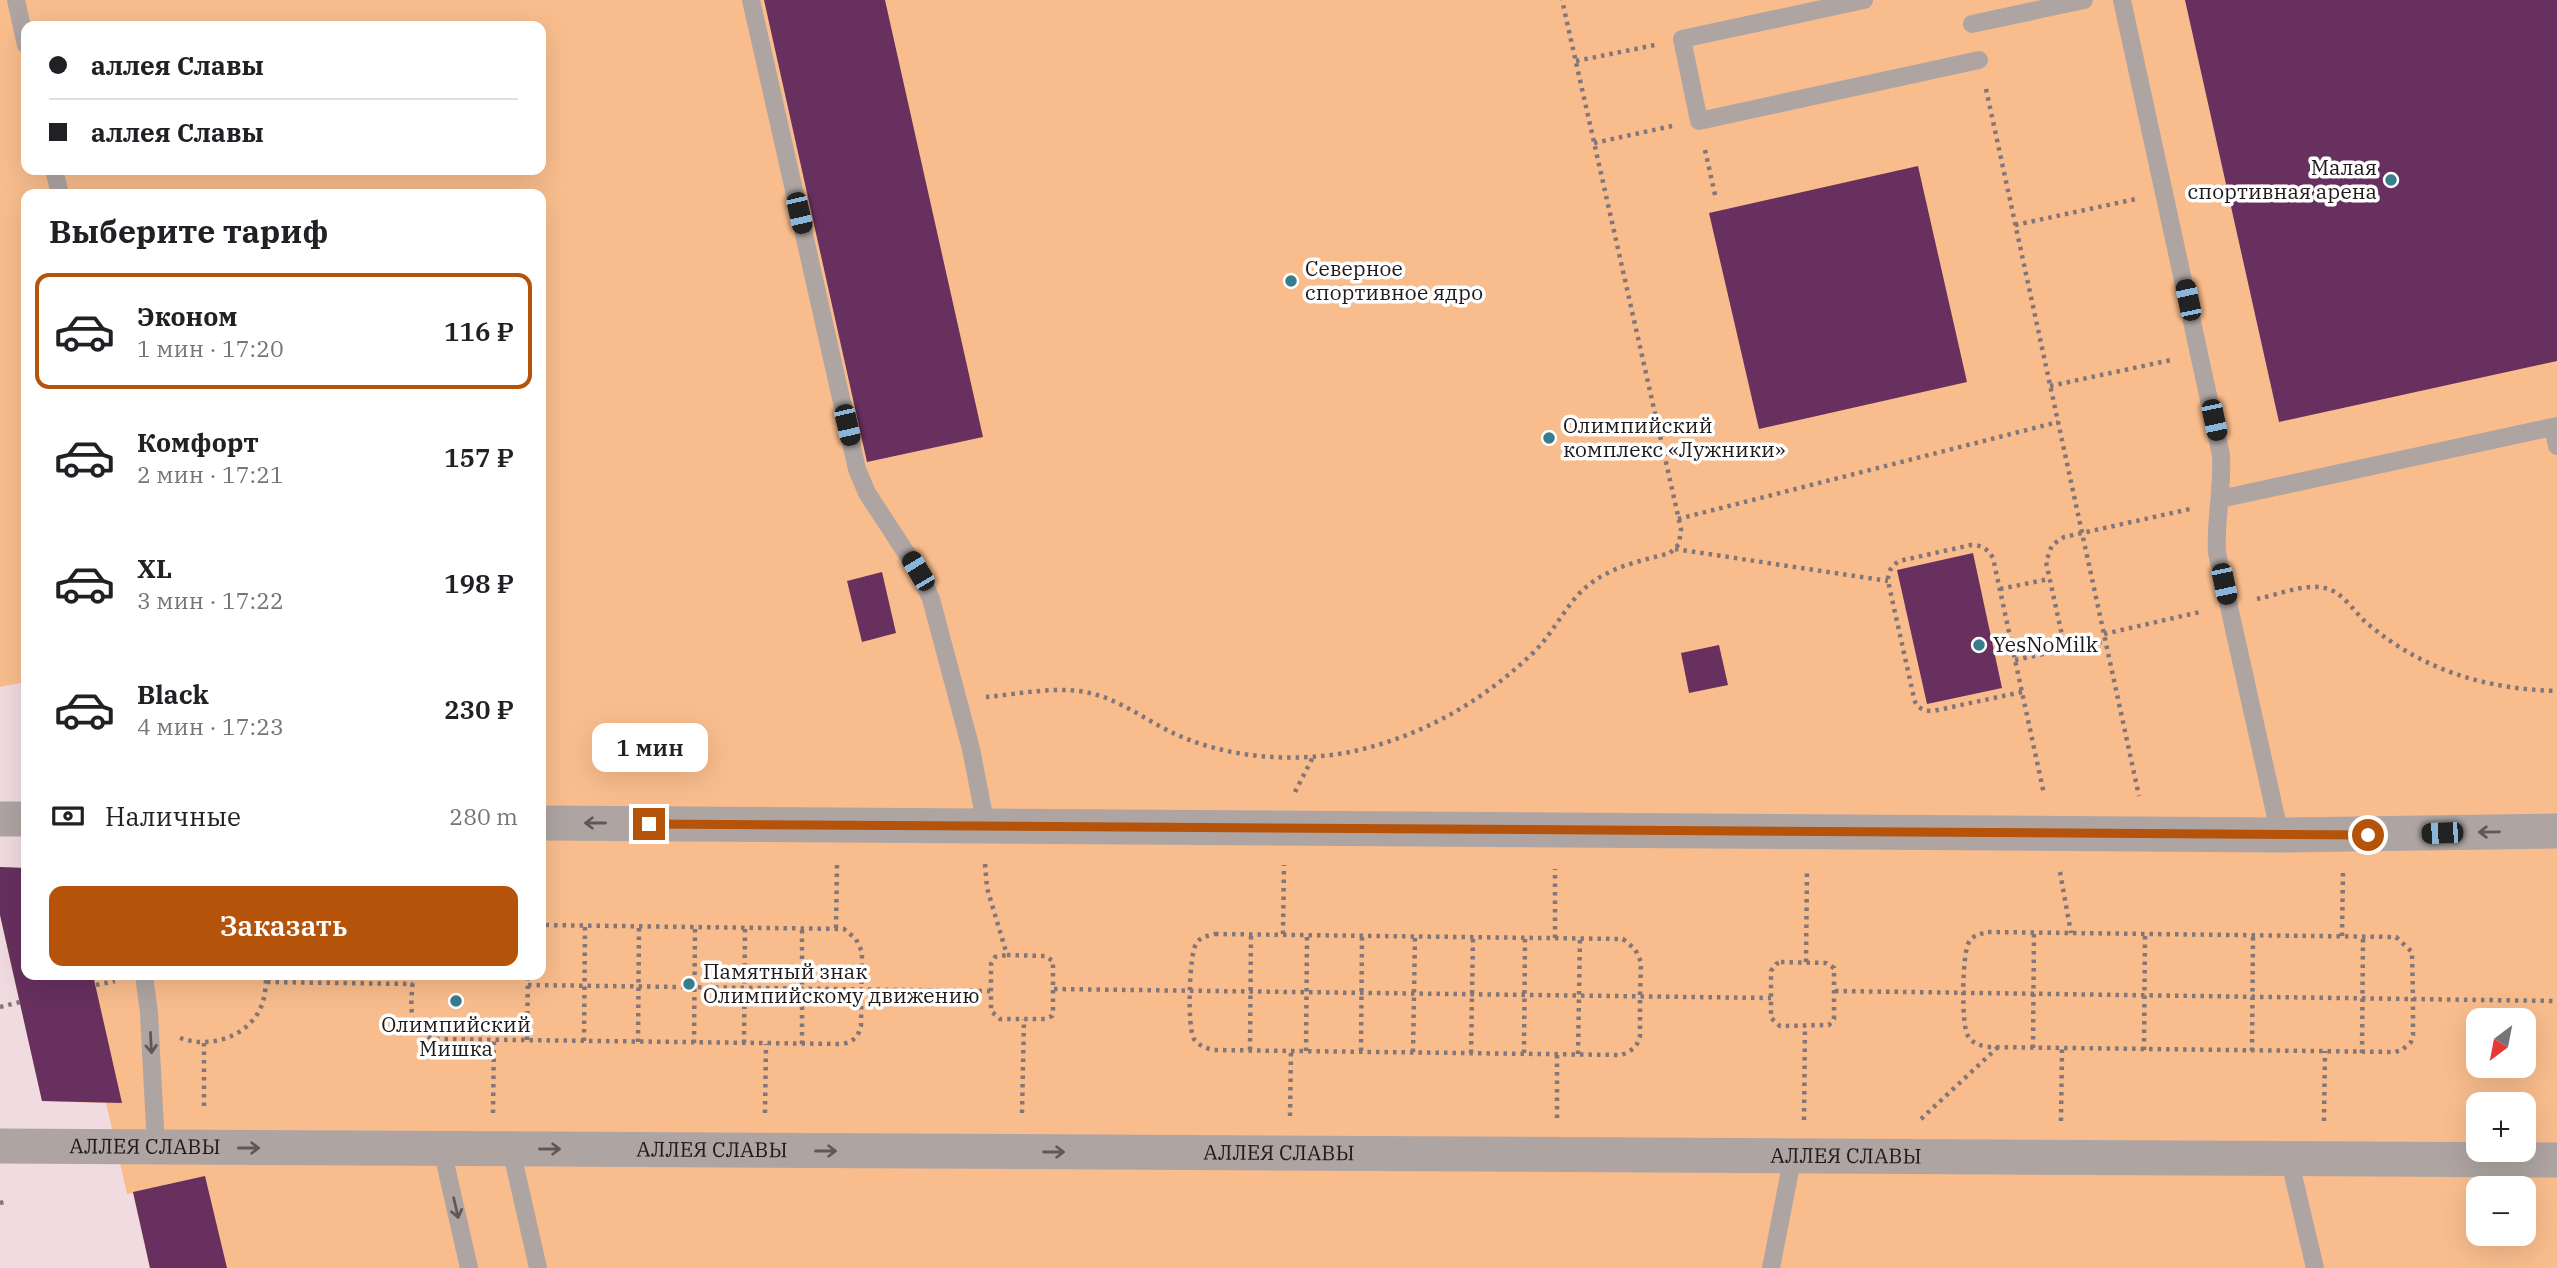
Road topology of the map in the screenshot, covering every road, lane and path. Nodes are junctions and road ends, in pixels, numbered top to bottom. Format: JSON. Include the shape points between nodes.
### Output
{"nodes":[{"id":1,"x":16,"y":0,"type":"edge"},
{"id":2,"x":751,"y":0,"type":"edge"},
{"id":3,"x":1562,"y":0,"type":"edge"},
{"id":4,"x":1864,"y":0,"type":"edge"},
{"id":5,"x":2084,"y":0,"type":"edge"},
{"id":6,"x":2122,"y":0,"type":"edge"},
{"id":7,"x":21,"y":22,"type":"edge"},
{"id":8,"x":1972,"y":24,"type":"dead end"},
{"id":9,"x":1682,"y":39,"type":"junction"},
{"id":10,"x":1979,"y":60,"type":"joint"},
{"id":11,"x":1576,"y":61,"type":"junction"},
{"id":12,"x":1699,"y":121,"type":"junction"},
{"id":13,"x":1594,"y":143,"type":"junction"},
{"id":14,"x":2164,"y":193,"type":"junction"},
{"id":15,"x":1716,"y":199,"type":"dead end"},
{"id":16,"x":2015,"y":225,"type":"junction"},
{"id":17,"x":2199,"y":354,"type":"junction"},
{"id":18,"x":2050,"y":386,"type":"junction"},
{"id":19,"x":2058,"y":422,"type":"junction"},
{"id":20,"x":2555,"y":427,"type":"edge"},
{"id":21,"x":2557,"y":446,"type":"edge"},
{"id":22,"x":2220,"y":501,"type":"junction"},
{"id":23,"x":1678,"y":519,"type":"junction"},
{"id":24,"x":2082,"y":533,"type":"junction"},
{"id":25,"x":1675,"y":549,"type":"junction"},
{"id":26,"x":2049,"y":579,"type":"junction"},
{"id":27,"x":1888,"y":581,"type":"junction"},
{"id":28,"x":2000,"y":589,"type":"junction"},
{"id":29,"x":2228,"y":606,"type":"junction"},
{"id":30,"x":2104,"y":634,"type":"junction"},
{"id":31,"x":2105,"y":641,"type":"junction"},
{"id":32,"x":2065,"y":649,"type":"junction"},
{"id":33,"x":2015,"y":660,"type":"junction"},
{"id":34,"x":2557,"y":691,"type":"edge"},
{"id":35,"x":2022,"y":692,"type":"junction"},
{"id":36,"x":957,"y":700,"type":"junction"},
{"id":37,"x":0,"y":819,"type":"edge"},
{"id":38,"x":21,"y":819,"type":"edge"},
{"id":39,"x":546,"y":823,"type":"edge"},
{"id":40,"x":837,"y":825,"type":"junction"},
{"id":41,"x":986,"y":826,"type":"junction"},
{"id":42,"x":1555,"y":830,"type":"junction"},
{"id":43,"x":2557,"y":831,"type":"edge"},
{"id":44,"x":1807,"y":832,"type":"junction"},
{"id":45,"x":2053,"y":834,"type":"junction"},
{"id":46,"x":2148,"y":834,"type":"junction"},
{"id":47,"x":2280,"y":835,"type":"junction"},
{"id":48,"x":2343,"y":835,"type":"junction"},
{"id":49,"x":546,"y":925,"type":"edge"},
{"id":50,"x":585,"y":926,"type":"junction"},
{"id":51,"x":639,"y":926,"type":"junction"},
{"id":52,"x":695,"y":927,"type":"junction"},
{"id":53,"x":745,"y":927,"type":"junction"},
{"id":54,"x":802,"y":928,"type":"junction"},
{"id":55,"x":836,"y":929,"type":"junction"},
{"id":56,"x":2034,"y":932,"type":"junction"},
{"id":57,"x":2071,"y":933,"type":"junction"},
{"id":58,"x":1251,"y":934,"type":"junction"},
{"id":59,"x":2146,"y":934,"type":"junction"},
{"id":60,"x":1307,"y":935,"type":"junction"},
{"id":61,"x":1362,"y":935,"type":"junction"},
{"id":62,"x":2253,"y":935,"type":"junction"},
{"id":63,"x":1415,"y":936,"type":"junction"},
{"id":64,"x":2342,"y":936,"type":"junction"},
{"id":65,"x":2363,"y":936,"type":"junction"},
{"id":66,"x":1473,"y":937,"type":"junction"},
{"id":67,"x":1525,"y":937,"type":"junction"},
{"id":68,"x":1555,"y":938,"type":"junction"},
{"id":69,"x":1580,"y":938,"type":"junction"},
{"id":70,"x":1007,"y":955,"type":"junction"},
{"id":71,"x":1806,"y":962,"type":"junction"},
{"id":72,"x":145,"y":980,"type":"edge"},
{"id":73,"x":266,"y":980,"type":"edge"},
{"id":74,"x":412,"y":980,"type":"edge"},
{"id":75,"x":528,"y":980,"type":"edge"},
{"id":76,"x":267,"y":982,"type":"dead end"},
{"id":77,"x":412,"y":984,"type":"junction"},
{"id":78,"x":528,"y":985,"type":"junction"},
{"id":79,"x":584,"y":986,"type":"junction"},
{"id":80,"x":639,"y":986,"type":"junction"},
{"id":81,"x":694,"y":987,"type":"junction"},
{"id":82,"x":745,"y":988,"type":"junction"},
{"id":83,"x":802,"y":989,"type":"junction"},
{"id":84,"x":862,"y":989,"type":"junction"},
{"id":85,"x":1054,"y":989,"type":"junction"},
{"id":86,"x":990,"y":991,"type":"junction"},
{"id":87,"x":1191,"y":991,"type":"junction"},
{"id":88,"x":1250,"y":991,"type":"junction"},
{"id":89,"x":1835,"y":991,"type":"junction"},
{"id":90,"x":1362,"y":993,"type":"junction"},
{"id":91,"x":1964,"y":993,"type":"junction"},
{"id":92,"x":2033,"y":993,"type":"junction"},
{"id":93,"x":1472,"y":994,"type":"junction"},
{"id":94,"x":1525,"y":995,"type":"junction"},
{"id":95,"x":2144,"y":995,"type":"junction"},
{"id":96,"x":1579,"y":996,"type":"junction"},
{"id":97,"x":2252,"y":996,"type":"junction"},
{"id":98,"x":1640,"y":997,"type":"junction"},
{"id":99,"x":1771,"y":998,"type":"junction"},
{"id":100,"x":2362,"y":998,"type":"junction"},
{"id":101,"x":2413,"y":999,"type":"junction"},
{"id":102,"x":2557,"y":1000,"type":"edge"},
{"id":103,"x":20,"y":1002,"type":"dead end"},
{"id":104,"x":0,"y":1007,"type":"edge"},
{"id":105,"x":149,"y":1013,"type":"junction"},
{"id":106,"x":1024,"y":1019,"type":"junction"},
{"id":107,"x":1805,"y":1026,"type":"junction"},
{"id":108,"x":494,"y":1040,"type":"junction"},
{"id":109,"x":527,"y":1041,"type":"junction"},
{"id":110,"x":584,"y":1041,"type":"junction"},
{"id":111,"x":638,"y":1042,"type":"junction"},
{"id":112,"x":204,"y":1043,"type":"junction"},
{"id":113,"x":694,"y":1043,"type":"junction"},
{"id":114,"x":744,"y":1043,"type":"junction"},
{"id":115,"x":766,"y":1044,"type":"junction"},
{"id":116,"x":802,"y":1044,"type":"junction"},
{"id":117,"x":1997,"y":1048,"type":"junction"},
{"id":118,"x":2033,"y":1048,"type":"junction"},
{"id":119,"x":2062,"y":1049,"type":"junction"},
{"id":120,"x":1250,"y":1050,"type":"junction"},
{"id":121,"x":2144,"y":1050,"type":"junction"},
{"id":122,"x":1291,"y":1051,"type":"junction"},
{"id":123,"x":1306,"y":1051,"type":"junction"},
{"id":124,"x":1361,"y":1051,"type":"junction"},
{"id":125,"x":2252,"y":1051,"type":"junction"},
{"id":126,"x":2325,"y":1051,"type":"junction"},
{"id":127,"x":1413,"y":1052,"type":"junction"},
{"id":128,"x":1471,"y":1053,"type":"junction"},
{"id":129,"x":1524,"y":1053,"type":"junction"},
{"id":130,"x":2362,"y":1053,"type":"junction"},
{"id":131,"x":1557,"y":1054,"type":"junction"},
{"id":132,"x":1578,"y":1054,"type":"junction"},
{"id":133,"x":0,"y":1146,"type":"edge"},
{"id":134,"x":156,"y":1147,"type":"junction"},
{"id":135,"x":204,"y":1147,"type":"junction"},
{"id":136,"x":442,"y":1149,"type":"junction"},
{"id":137,"x":502,"y":1149,"type":"junction"},
{"id":138,"x":765,"y":1150,"type":"junction"},
{"id":139,"x":1022,"y":1152,"type":"junction"},
{"id":140,"x":1290,"y":1153,"type":"junction"},
{"id":141,"x":1556,"y":1154,"type":"junction"},
{"id":142,"x":1798,"y":1156,"type":"junction"},
{"id":143,"x":1881,"y":1156,"type":"junction"},
{"id":144,"x":2061,"y":1157,"type":"junction"},
{"id":145,"x":2289,"y":1158,"type":"junction"},
{"id":146,"x":2324,"y":1158,"type":"junction"},
{"id":147,"x":2557,"y":1160,"type":"edge"},
{"id":148,"x":8,"y":1201,"type":"dead end"},
{"id":149,"x":0,"y":1203,"type":"edge"},
{"id":150,"x":469,"y":1268,"type":"edge"},
{"id":151,"x":538,"y":1268,"type":"edge"},
{"id":152,"x":1771,"y":1268,"type":"edge"},
{"id":153,"x":2315,"y":1268,"type":"edge"}],
"edges":[{"from":1,"to":7,"type":"lane"},
{"from":2,"to":36,"type":"lane","via":[[857,469],[867,493],[925,585]]},
{"from":3,"to":11,"type":"path"},
{"from":4,"to":9,"type":"lane"},
{"from":5,"to":8,"type":"lane"},
{"from":6,"to":14,"type":"lane"},
{"from":9,"to":11,"type":"path"},
{"from":9,"to":12,"type":"lane"},
{"from":10,"to":12,"type":"lane"},
{"from":10,"to":16,"type":"path"},
{"from":11,"to":13,"type":"path"},
{"from":12,"to":13,"type":"path"},
{"from":12,"to":15,"type":"path"},
{"from":13,"to":23,"type":"path"},
{"from":14,"to":16,"type":"path"},
{"from":14,"to":17,"type":"lane"},
{"from":16,"to":18,"type":"path"},
{"from":17,"to":18,"type":"path"},
{"from":17,"to":22,"type":"lane","via":[[2221,455]]},
{"from":18,"to":19,"type":"path"},
{"from":19,"to":23,"type":"path"},
{"from":19,"to":24,"type":"path"},
{"from":20,"to":21,"type":"lane"},
{"from":20,"to":22,"type":"lane"},
{"from":22,"to":24,"type":"path"},
{"from":22,"to":29,"type":"lane","via":[[2217,553]]},
{"from":23,"to":25,"type":"path","via":[[1681,536]]},
{"from":24,"to":26,"type":"path","via":[[2052,545],[2046,557]]},
{"from":24,"to":30,"type":"path"},
{"from":25,"to":27,"type":"path"},
{"from":25,"to":36,"type":"path","via":[[1611,570],[1587,586],[1537,649],[1469,705],[1416,732],[1350,751],[1279,757],[1210,747],[1097,694],[1074,690]]},
{"from":26,"to":28,"type":"path"},
{"from":26,"to":32,"type":"path"},
{"from":27,"to":28,"type":"path","via":[[1890,570],[1899,561],[1977,545],[1993,558]]},
{"from":27,"to":35,"type":"path","via":[[1918,707],[1933,711]]},
{"from":28,"to":33,"type":"path"},
{"from":29,"to":30,"type":"path"},
{"from":29,"to":34,"type":"path","via":[[2325,587],[2367,624],[2427,663],[2497,686]]},
{"from":29,"to":47,"type":"lane"},
{"from":30,"to":31,"type":"path"},
{"from":31,"to":32,"type":"path"},
{"from":31,"to":46,"type":"path"},
{"from":32,"to":33,"type":"path"},
{"from":33,"to":35,"type":"path"},
{"from":35,"to":45,"type":"path"},
{"from":36,"to":41,"type":"lane"},
{"from":37,"to":38,"type":"street"},
{"from":40,"to":39,"type":"street","one_way":true},
{"from":40,"to":41,"type":"street"},
{"from":40,"to":55,"type":"path"},
{"from":41,"to":42,"type":"street"},
{"from":41,"to":70,"type":"path","via":[[986,883]]},
{"from":42,"to":44,"type":"street"},
{"from":42,"to":68,"type":"path"},
{"from":43,"to":48,"type":"street","one_way":true},
{"from":44,"to":45,"type":"street"},
{"from":44,"to":71,"type":"path"},
{"from":45,"to":46,"type":"street"},
{"from":45,"to":57,"type":"path"},
{"from":46,"to":47,"type":"street"},
{"from":47,"to":48,"type":"street"},
{"from":48,"to":64,"type":"path"},
{"from":49,"to":50,"type":"path"},
{"from":50,"to":51,"type":"path"},
{"from":50,"to":79,"type":"path"},
{"from":51,"to":52,"type":"path"},
{"from":51,"to":80,"type":"path"},
{"from":52,"to":53,"type":"path"},
{"from":52,"to":81,"type":"path"},
{"from":53,"to":54,"type":"path"},
{"from":53,"to":82,"type":"path"},
{"from":54,"to":55,"type":"path"},
{"from":54,"to":83,"type":"path"},
{"from":55,"to":84,"type":"path","via":[[851,933],[860,945]]},
{"from":56,"to":57,"type":"path"},
{"from":56,"to":91,"type":"path","via":[[1988,932],[1972,939],[1964,954]]},
{"from":56,"to":92,"type":"path"},
{"from":57,"to":59,"type":"path"},
{"from":58,"to":60,"type":"path"},
{"from":58,"to":87,"type":"path","via":[[1215,934],[1199,940],[1192,956]]},
{"from":58,"to":88,"type":"path"},
{"from":59,"to":62,"type":"path"},
{"from":59,"to":95,"type":"path"},
{"from":60,"to":61,"type":"path"},
{"from":60,"to":123,"type":"path"},
{"from":61,"to":63,"type":"path"},
{"from":61,"to":90,"type":"path"},
{"from":62,"to":64,"type":"path"},
{"from":62,"to":97,"type":"path"},
{"from":63,"to":66,"type":"path"},
{"from":63,"to":127,"type":"path"},
{"from":64,"to":65,"type":"path"},
{"from":65,"to":100,"type":"path"},
{"from":65,"to":101,"type":"path","via":[[2396,937],[2408,947],[2414,960]]},
{"from":66,"to":67,"type":"path"},
{"from":66,"to":93,"type":"path"},
{"from":67,"to":68,"type":"path"},
{"from":67,"to":94,"type":"path"},
{"from":68,"to":69,"type":"path"},
{"from":69,"to":96,"type":"path"},
{"from":69,"to":98,"type":"path","via":[[1629,943],[1641,962]]},
{"from":70,"to":85,"type":"path","via":[[1051,958]]},
{"from":70,"to":86,"type":"path","via":[[992,960]]},
{"from":71,"to":89,"type":"path","via":[[1834,968]]},
{"from":71,"to":99,"type":"path","via":[[1776,964],[1771,971]]},
{"from":72,"to":105,"type":"lane"},
{"from":73,"to":112,"type":"path","via":[[258,1013],[244,1029],[225,1040]]},
{"from":74,"to":77,"type":"path"},
{"from":75,"to":78,"type":"path"},
{"from":76,"to":77,"type":"path"},
{"from":77,"to":108,"type":"path","via":[[412,1020],[420,1033],[435,1039]]},
{"from":78,"to":79,"type":"path"},
{"from":78,"to":109,"type":"path"},
{"from":79,"to":80,"type":"path"},
{"from":79,"to":110,"type":"path"},
{"from":80,"to":81,"type":"path"},
{"from":80,"to":111,"type":"path"},
{"from":81,"to":82,"type":"path"},
{"from":81,"to":113,"type":"path"},
{"from":82,"to":83,"type":"path"},
{"from":82,"to":114,"type":"path"},
{"from":83,"to":84,"type":"path"},
{"from":83,"to":116,"type":"path"},
{"from":84,"to":86,"type":"path"},
{"from":84,"to":116,"type":"path","via":[[861,1026],[855,1039],[843,1044]]},
{"from":85,"to":87,"type":"path"},
{"from":85,"to":106,"type":"path","via":[[1052,1016]]},
{"from":86,"to":106,"type":"path","via":[[990,1011],[996,1018]]},
{"from":87,"to":88,"type":"path"},
{"from":87,"to":120,"type":"path","via":[[1191,1031],[1198,1044],[1213,1050]]},
{"from":88,"to":90,"type":"path"},
{"from":88,"to":120,"type":"path"},
{"from":89,"to":91,"type":"path"},
{"from":89,"to":107,"type":"path","via":[[1832,1023]]},
{"from":90,"to":93,"type":"path"},
{"from":90,"to":124,"type":"path"},
{"from":91,"to":92,"type":"path"},
{"from":91,"to":117,"type":"path","via":[[1967,1036],[1978,1045]]},
{"from":92,"to":95,"type":"path"},
{"from":92,"to":118,"type":"path"},
{"from":93,"to":94,"type":"path"},
{"from":93,"to":128,"type":"path"},
{"from":94,"to":96,"type":"path"},
{"from":94,"to":129,"type":"path"},
{"from":95,"to":97,"type":"path"},
{"from":95,"to":121,"type":"path"},
{"from":96,"to":98,"type":"path"},
{"from":96,"to":132,"type":"path"},
{"from":97,"to":100,"type":"path"},
{"from":97,"to":125,"type":"path"},
{"from":98,"to":99,"type":"path"},
{"from":98,"to":132,"type":"path","via":[[1640,1036],[1633,1049],[1622,1055]]},
{"from":99,"to":107,"type":"path","via":[[1774,1023]]},
{"from":100,"to":101,"type":"path"},
{"from":100,"to":130,"type":"path"},
{"from":101,"to":102,"type":"path"},
{"from":101,"to":130,"type":"path","via":[[2413,1035],[2407,1047]]},
{"from":103,"to":104,"type":"path"},
{"from":105,"to":112,"type":"path","via":[[164,1030],[183,1040]]},
{"from":105,"to":134,"type":"lane","one_way":true},
{"from":106,"to":139,"type":"path"},
{"from":107,"to":142,"type":"path"},
{"from":108,"to":109,"type":"path"},
{"from":108,"to":137,"type":"path"},
{"from":109,"to":110,"type":"path"},
{"from":110,"to":111,"type":"path"},
{"from":111,"to":113,"type":"path"},
{"from":112,"to":135,"type":"path"},
{"from":113,"to":114,"type":"path"},
{"from":114,"to":115,"type":"path"},
{"from":115,"to":116,"type":"path"},
{"from":115,"to":138,"type":"path"},
{"from":117,"to":118,"type":"path"},
{"from":117,"to":143,"type":"path"},
{"from":118,"to":119,"type":"path"},
{"from":119,"to":121,"type":"path"},
{"from":119,"to":144,"type":"path"},
{"from":120,"to":122,"type":"path"},
{"from":121,"to":125,"type":"path"},
{"from":122,"to":123,"type":"path"},
{"from":122,"to":140,"type":"path"},
{"from":123,"to":124,"type":"path"},
{"from":124,"to":127,"type":"path"},
{"from":125,"to":126,"type":"path"},
{"from":126,"to":130,"type":"path"},
{"from":126,"to":146,"type":"path"},
{"from":127,"to":128,"type":"path"},
{"from":128,"to":129,"type":"path"},
{"from":129,"to":131,"type":"path"},
{"from":131,"to":132,"type":"path"},
{"from":131,"to":141,"type":"path"},
{"from":133,"to":134,"type":"street","name":"АЛЛЕЯ СЛАВЫ"},
{"from":134,"to":135,"type":"street","name":"АЛЛЕЯ СЛАВЫ"},
{"from":135,"to":136,"type":"street","name":"АЛЛЕЯ СЛАВЫ","one_way":true},
{"from":136,"to":137,"type":"street","name":"АЛЛЕЯ СЛАВЫ"},
{"from":136,"to":150,"type":"lane","one_way":true},
{"from":137,"to":138,"type":"street","name":"АЛЛЕЯ СЛАВЫ","one_way":true},
{"from":137,"to":151,"type":"lane"},
{"from":138,"to":139,"type":"street","name":"АЛЛЕЯ СЛАВЫ","one_way":true},
{"from":139,"to":140,"type":"street","name":"АЛЛЕЯ СЛАВЫ","one_way":true},
{"from":140,"to":141,"type":"street","name":"АЛЛЕЯ СЛАВЫ"},
{"from":141,"to":142,"type":"street","name":"АЛЛЕЯ СЛАВЫ"},
{"from":142,"to":143,"type":"street","name":"АЛЛЕЯ СЛАВЫ"},
{"from":142,"to":152,"type":"lane"},
{"from":143,"to":144,"type":"street","name":"АЛЛЕЯ СЛАВЫ"},
{"from":144,"to":145,"type":"street","name":"АЛЛЕЯ СЛАВЫ"},
{"from":145,"to":146,"type":"street","name":"АЛЛЕЯ СЛАВЫ"},
{"from":145,"to":153,"type":"lane"},
{"from":146,"to":147,"type":"street","name":"АЛЛЕЯ СЛАВЫ"},
{"from":148,"to":149,"type":"path"}]}
